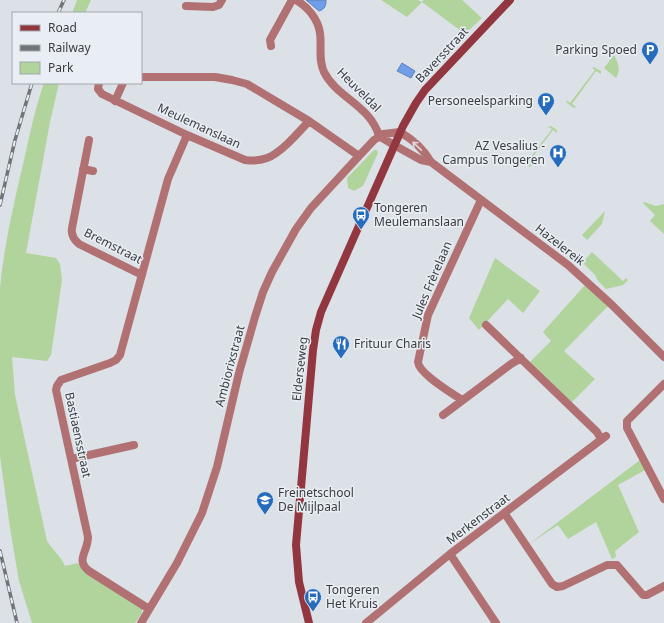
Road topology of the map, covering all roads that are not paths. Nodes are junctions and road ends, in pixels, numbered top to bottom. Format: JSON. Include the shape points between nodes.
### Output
{"nodes":[{"id":1,"x":222,"y":0,"type":"edge"},
{"id":2,"x":292,"y":0,"type":"edge"},
{"id":3,"x":296,"y":0,"type":"edge"},
{"id":4,"x":510,"y":0,"type":"edge"},
{"id":5,"x":186,"y":6,"type":"dead end"},
{"id":6,"x":271,"y":46,"type":"dead end"},
{"id":7,"x":142,"y":77,"type":"edge"},
{"id":8,"x":98,"y":84,"type":"edge"},
{"id":9,"x":123,"y":84,"type":"edge"},
{"id":10,"x":116,"y":101,"type":"junction"},
{"id":11,"x":309,"y":121,"type":"junction"},
{"id":12,"x":400,"y":132,"type":"junction"},
{"id":13,"x":187,"y":135,"type":"junction"},
{"id":14,"x":379,"y":136,"type":"junction"},
{"id":15,"x":89,"y":140,"type":"dead end"},
{"id":16,"x":394,"y":145,"type":"junction"},
{"id":17,"x":359,"y":156,"type":"junction"},
{"id":18,"x":431,"y":162,"type":"junction"},
{"id":19,"x":83,"y":169,"type":"junction"},
{"id":20,"x":93,"y":171,"type":"dead end"},
{"id":21,"x":480,"y":200,"type":"junction"},
{"id":22,"x":142,"y":275,"type":"junction"},
{"id":23,"x":486,"y":325,"type":"dead end"},
{"id":24,"x":664,"y":357,"type":"edge"},
{"id":25,"x":521,"y":358,"type":"junction"},
{"id":26,"x":664,"y":384,"type":"edge"},
{"id":27,"x":462,"y":400,"type":"junction"},
{"id":28,"x":443,"y":415,"type":"dead end"},
{"id":29,"x":626,"y":421,"type":"junction"},
{"id":30,"x":619,"y":427,"type":"dead end"},
{"id":31,"x":134,"y":445,"type":"dead end"},
{"id":32,"x":71,"y":459,"type":"junction"},
{"id":33,"x":664,"y":499,"type":"edge"},
{"id":34,"x":505,"y":514,"type":"junction"},
{"id":35,"x":450,"y":554,"type":"junction"},
{"id":36,"x":664,"y":586,"type":"edge"},
{"id":37,"x":149,"y":609,"type":"junction"},
{"id":38,"x":140,"y":623,"type":"edge"},
{"id":39,"x":309,"y":623,"type":"edge"},
{"id":40,"x":366,"y":623,"type":"edge"},
{"id":41,"x":496,"y":623,"type":"edge"}],
"edges":[{"from":1,"to":5,"type":"street","via":[[219,5],[213,7]]},
{"from":2,"to":6,"type":"street","via":[[270,40]]},
{"from":3,"to":14,"type":"street","name":"Heuveldal","via":[[310,12],[319,27],[321,65],[325,74],[369,116],[375,123]]},
{"from":4,"to":12,"type":"main road","name":"Baversstraat","via":[[425,90]]},
{"from":7,"to":11,"type":"street","via":[[215,77],[232,80],[254,87]]},
{"from":8,"to":10,"type":"street","name":"Meulemanslaan","via":[[99,92]]},
{"from":9,"to":10,"type":"street"},
{"from":10,"to":13,"type":"street","name":"Meulemanslaan"},
{"from":11,"to":13,"type":"street","name":"Meulemanslaan","via":[[274,155],[254,161],[245,160]]},
{"from":11,"to":17,"type":"street"},
{"from":12,"to":14,"type":"street"},
{"from":12,"to":16,"type":"main road","name":"Elderseweg"},
{"from":18,"to":12,"type":"street","name":"Hazelereik","one_way":true,"via":[[427,155]]},
{"from":13,"to":22,"type":"street","name":"Bastiaensstraat","via":[[168,179]]},
{"from":14,"to":16,"type":"street"},
{"from":14,"to":17,"type":"street","name":"Ambiorixstraat"},
{"from":15,"to":19,"type":"street","name":"Bremstraat"},
{"from":16,"to":18,"type":"street","name":"Hazelereik","via":[[421,160]]},
{"from":16,"to":39,"type":"main road","name":"Elderseweg","via":[[324,304],[316,330],[296,545],[299,582]]},
{"from":17,"to":37,"type":"street","name":"Ambiorixstraat","via":[[311,208],[296,229],[266,286],[239,373],[217,467],[202,513]]},
{"from":18,"to":21,"type":"street","name":"Hazelereik"},
{"from":19,"to":20,"type":"street"},
{"from":19,"to":22,"type":"street","name":"Bremstraat","via":[[71,232],[74,239],[79,244]]},
{"from":21,"to":24,"type":"street","name":"Hazelereik","via":[[568,265]]},
{"from":21,"to":27,"type":"street","name":"Jules Frèrelaan","via":[[428,315],[418,362],[418,366],[429,376]]},
{"from":22,"to":32,"type":"street","name":"Bastiaensstraat","via":[[120,355],[110,363],[61,380],[57,386]]},
{"from":23,"to":25,"type":"street"},
{"from":25,"to":27,"type":"street"},
{"from":25,"to":34,"type":"street","name":"Merkenstraat","via":[[603,438]]},
{"from":26,"to":29,"type":"street"},
{"from":27,"to":28,"type":"street"},
{"from":29,"to":30,"type":"street"},
{"from":29,"to":33,"type":"street","via":[[627,428]]},
{"from":31,"to":32,"type":"street"},
{"from":32,"to":37,"type":"street","name":"Bastiaensstraat","via":[[88,537],[88,545],[82,557],[83,564],[89,571]]},
{"from":34,"to":35,"type":"street","name":"Merkenstraat"},
{"from":34,"to":36,"type":"street","via":[[552,584],[557,587],[613,564],[617,565],[643,595]]},
{"from":35,"to":40,"type":"street","name":"Merkenstraat"},
{"from":35,"to":41,"type":"street"},
{"from":37,"to":38,"type":"street","name":"Ambiorixstraat"}]}
